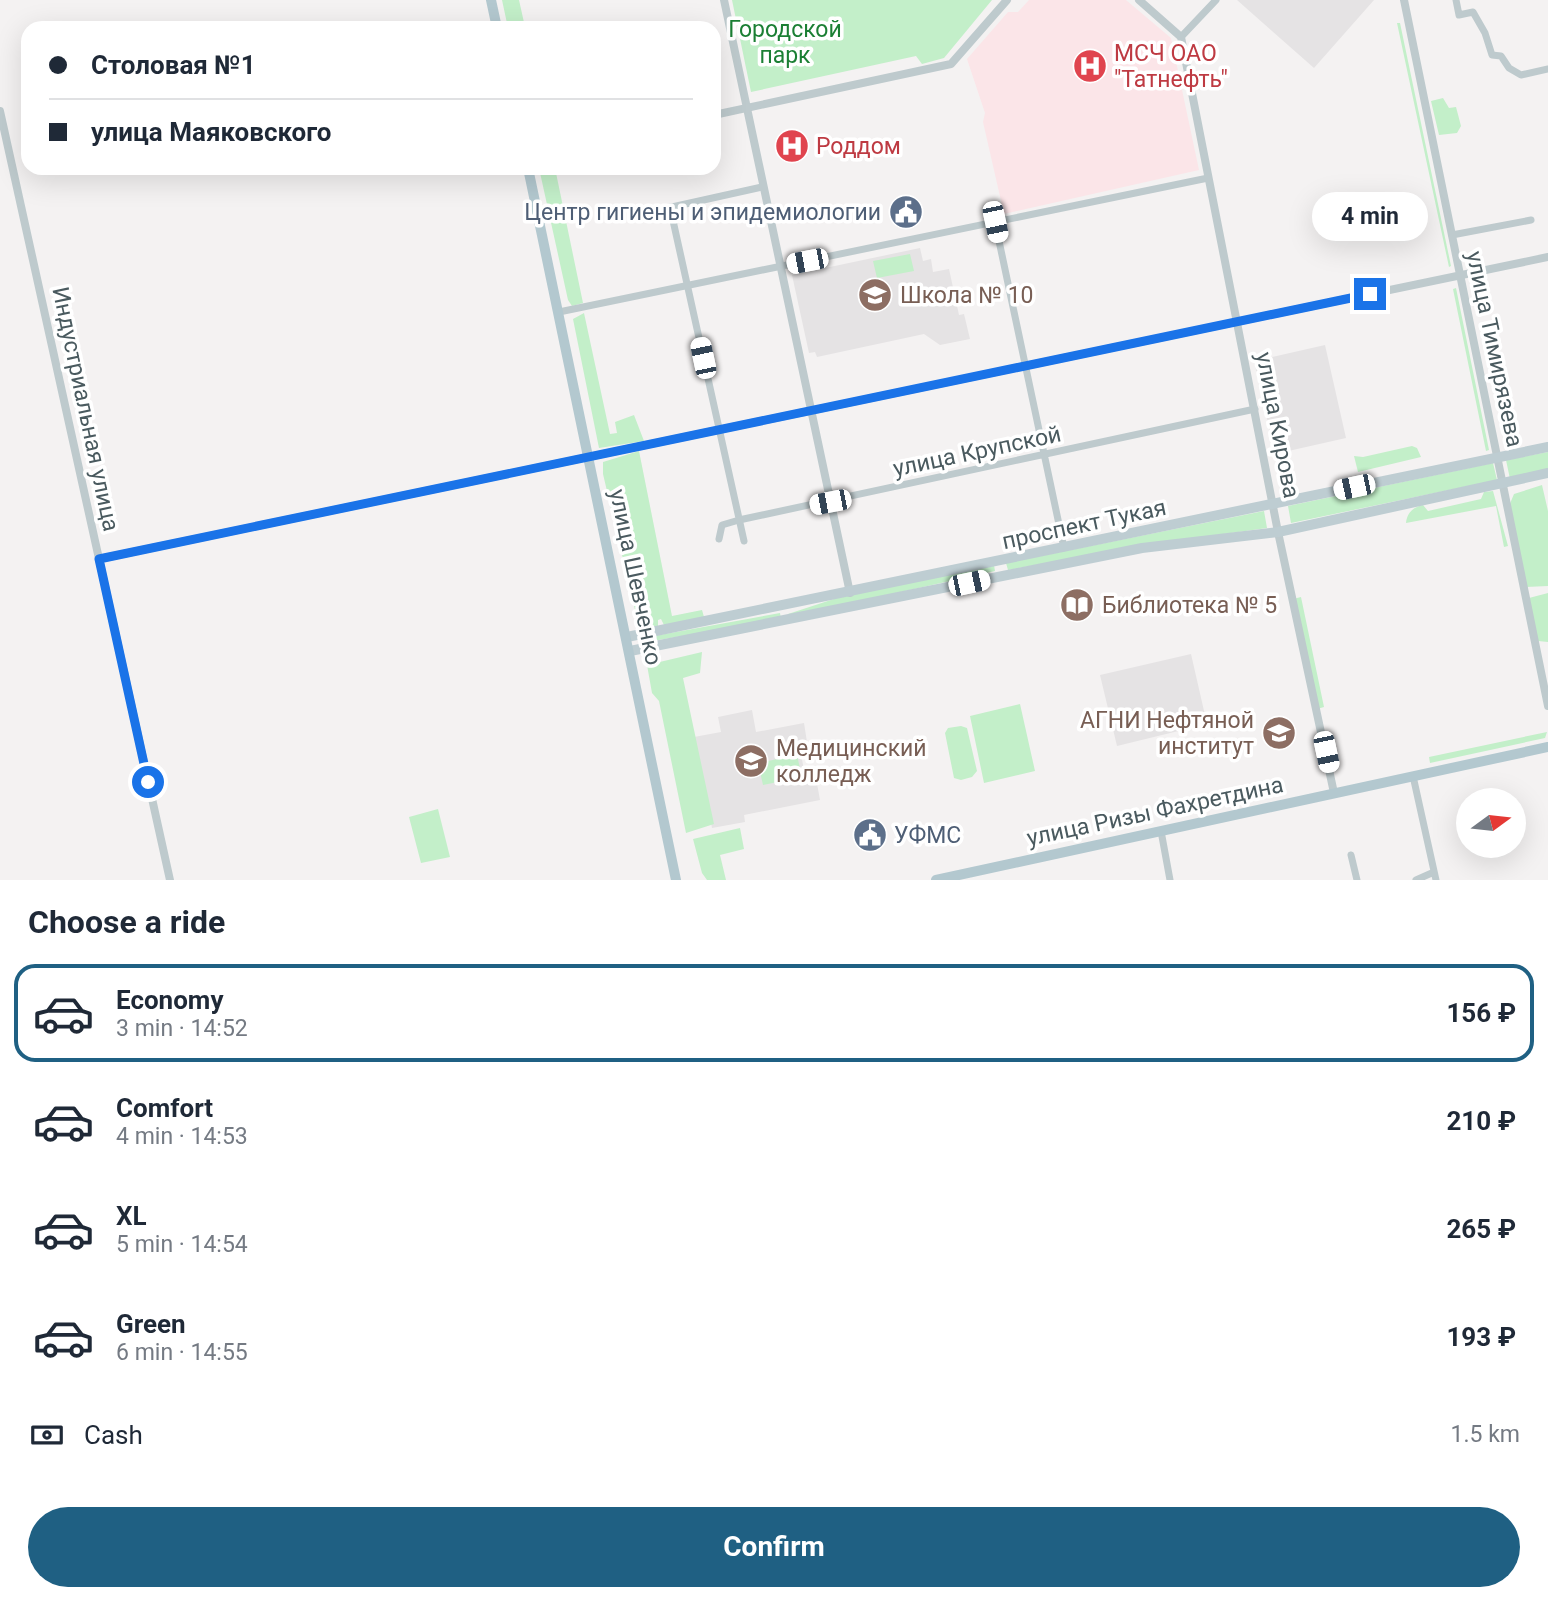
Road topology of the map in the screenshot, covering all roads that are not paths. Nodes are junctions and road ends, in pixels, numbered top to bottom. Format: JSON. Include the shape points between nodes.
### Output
{"nodes":[{"id":1,"x":491,"y":0,"type":"edge"},
{"id":2,"x":724,"y":0,"type":"edge"},
{"id":3,"x":1007,"y":0,"type":"edge"},
{"id":4,"x":1139,"y":0,"type":"edge"},
{"id":5,"x":1216,"y":0,"type":"edge"},
{"id":6,"x":1404,"y":0,"type":"edge"},
{"id":7,"x":1456,"y":0,"type":"edge"},
{"id":8,"x":496,"y":21,"type":"edge"},
{"id":9,"x":1181,"y":37,"type":"junction"},
{"id":10,"x":1548,"y":69,"type":"edge"},
{"id":11,"x":746,"y":108,"type":"junction"},
{"id":12,"x":0,"y":111,"type":"edge"},
{"id":13,"x":721,"y":113,"type":"edge"},
{"id":14,"x":530,"y":175,"type":"edge"},
{"id":15,"x":1208,"y":178,"type":"junction"},
{"id":16,"x":762,"y":187,"type":"junction"},
{"id":17,"x":670,"y":207,"type":"junction"},
{"id":18,"x":645,"y":213,"type":"dead end"},
{"id":19,"x":1531,"y":220,"type":"dead end"},
{"id":20,"x":995,"y":222,"type":"junction"},
{"id":21,"x":1452,"y":235,"type":"junction"},
{"id":22,"x":1548,"y":257,"type":"edge"},
{"id":23,"x":780,"y":266,"type":"junction"},
{"id":24,"x":1460,"y":275,"type":"junction"},
{"id":25,"x":688,"y":286,"type":"junction"},
{"id":26,"x":559,"y":312,"type":"junction"},
{"id":27,"x":1238,"y":322,"type":"junction"},
{"id":28,"x":1025,"y":365,"type":"junction"},
{"id":29,"x":1255,"y":409,"type":"junction"},
{"id":30,"x":811,"y":411,"type":"junction"},
{"id":31,"x":719,"y":429,"type":"junction"},
{"id":32,"x":1548,"y":447,"type":"edge"},
{"id":33,"x":589,"y":456,"type":"junction"},
{"id":34,"x":1046,"y":456,"type":"junction"},
{"id":35,"x":1497,"y":457,"type":"junction"},
{"id":36,"x":1548,"y":473,"type":"edge"},
{"id":37,"x":1502,"y":483,"type":"junction"},
{"id":38,"x":830,"y":502,"type":"junction"},
{"id":39,"x":1274,"y":503,"type":"junction"},
{"id":40,"x":739,"y":520,"type":"junction"},
{"id":41,"x":1278,"y":532,"type":"junction"},
{"id":42,"x":719,"y":539,"type":"dead end"},
{"id":43,"x":744,"y":541,"type":"dead end"},
{"id":44,"x":1064,"y":548,"type":"junction"},
{"id":45,"x":99,"y":559,"type":"junction"},
{"id":46,"x":996,"y":562,"type":"junction"},
{"id":47,"x":999,"y":576,"type":"junction"},
{"id":48,"x":850,"y":593,"type":"junction"},
{"id":49,"x":783,"y":607,"type":"junction"},
{"id":50,"x":786,"y":620,"type":"junction"},
{"id":51,"x":626,"y":637,"type":"junction"},
{"id":52,"x":630,"y":651,"type":"junction"},
{"id":53,"x":1548,"y":706,"type":"edge"},
{"id":54,"x":1548,"y":747,"type":"edge"},
{"id":55,"x":1413,"y":776,"type":"junction"},
{"id":56,"x":1334,"y":793,"type":"junction"},
{"id":57,"x":1161,"y":831,"type":"junction"},
{"id":58,"x":1351,"y":855,"type":"dead end"},
{"id":59,"x":1435,"y":876,"type":"edge"},
{"id":60,"x":679,"y":877,"type":"edge"},
{"id":61,"x":170,"y":880,"type":"edge"},
{"id":62,"x":936,"y":880,"type":"edge"},
{"id":63,"x":1170,"y":880,"type":"edge"},
{"id":64,"x":1357,"y":880,"type":"edge"},
{"id":65,"x":1416,"y":880,"type":"edge"}],
"edges":[{"from":1,"to":8,"type":"main road"},
{"from":2,"to":11,"type":"street"},
{"from":3,"to":11,"type":"street","via":[[951,64]]},
{"from":4,"to":9,"type":"street"},
{"from":5,"to":9,"type":"street"},
{"from":6,"to":21,"type":"street","name":"улица Тимирязева"},
{"from":7,"to":10,"type":"street","via":[[1460,15],[1473,12],[1492,55],[1502,56],[1509,68],[1521,75]]},
{"from":9,"to":15,"type":"street","name":"улица Кирова"},
{"from":11,"to":13,"type":"street"},
{"from":11,"to":16,"type":"street"},
{"from":12,"to":45,"type":"street","name":"Индустриальная улица"},
{"from":14,"to":26,"type":"main road","name":"улица Шевченко"},
{"from":15,"to":20,"type":"street"},
{"from":15,"to":27,"type":"street","name":"улица Кирова"},
{"from":16,"to":17,"type":"street"},
{"from":16,"to":23,"type":"street"},
{"from":17,"to":18,"type":"street"},
{"from":17,"to":25,"type":"street"},
{"from":19,"to":21,"type":"street"},
{"from":20,"to":23,"type":"street"},
{"from":20,"to":28,"type":"street"},
{"from":21,"to":24,"type":"street","name":"улица Тимирязева"},
{"from":22,"to":24,"type":"street"},
{"from":23,"to":25,"type":"street"},
{"from":23,"to":30,"type":"street"},
{"from":24,"to":27,"type":"street"},
{"from":24,"to":35,"type":"street","name":"улица Тимирязева"},
{"from":25,"to":26,"type":"street"},
{"from":25,"to":31,"type":"street"},
{"from":26,"to":33,"type":"main road","name":"улица Шевченко"},
{"from":27,"to":28,"type":"street"},
{"from":27,"to":29,"type":"street","name":"улица Кирова"},
{"from":28,"to":30,"type":"street"},
{"from":28,"to":34,"type":"street"},
{"from":29,"to":34,"type":"street","name":"улица Крупской"},
{"from":29,"to":39,"type":"street","name":"улица Кирова"},
{"from":30,"to":31,"type":"street"},
{"from":30,"to":38,"type":"street"},
{"from":31,"to":33,"type":"street"},
{"from":31,"to":40,"type":"street"},
{"from":32,"to":35,"type":"main road","name":"проспект Тукая"},
{"from":33,"to":45,"type":"street"},
{"from":33,"to":51,"type":"main road","name":"улица Шевченко"},
{"from":34,"to":38,"type":"street","name":"улица Крупской"},
{"from":34,"to":44,"type":"street"},
{"from":35,"to":37,"type":"street","name":"улица Тимирязева"},
{"from":35,"to":39,"type":"main road","name":"проспект Тукая"},
{"from":36,"to":37,"type":"main road","name":"проспект Тукая"},
{"from":37,"to":41,"type":"main road","name":"проспект Тукая"},
{"from":37,"to":53,"type":"street","name":"улица Тимирязева"},
{"from":38,"to":40,"type":"street","name":"улица Крупской"},
{"from":38,"to":48,"type":"street"},
{"from":39,"to":41,"type":"street","name":"улица Кирова"},
{"from":39,"to":44,"type":"main road","name":"проспект Тукая"},
{"from":40,"to":42,"type":"street","via":[[722,525]]},
{"from":40,"to":43,"type":"street"},
{"from":41,"to":47,"type":"main road","name":"проспект Тукая","via":[[1142,548]]},
{"from":41,"to":56,"type":"street","name":"улица Кирова"},
{"from":44,"to":46,"type":"main road","name":"проспект Тукая"},
{"from":45,"to":61,"type":"street","name":"Индустриальная улица"},
{"from":46,"to":47,"type":"street"},
{"from":46,"to":48,"type":"main road","name":"проспект Тукая"},
{"from":47,"to":50,"type":"main road","name":"проспект Тукая"},
{"from":48,"to":49,"type":"main road","name":"проспект Тукая"},
{"from":49,"to":50,"type":"street"},
{"from":49,"to":51,"type":"main road","name":"проспект Тукая"},
{"from":50,"to":52,"type":"main road","name":"проспект Тукая"},
{"from":51,"to":52,"type":"main road","name":"улица Шевченко"},
{"from":52,"to":60,"type":"main road","name":"улица Шевченко"},
{"from":54,"to":55,"type":"main road","name":"улица Ризы Фахретдина"},
{"from":55,"to":56,"type":"main road","name":"улица Ризы Фахретдина"},
{"from":55,"to":59,"type":"street"},
{"from":56,"to":57,"type":"main road","name":"улица Ризы Фахретдина"},
{"from":57,"to":62,"type":"main road","name":"улица Ризы Фахретдина"},
{"from":57,"to":63,"type":"street"},
{"from":58,"to":64,"type":"street"},
{"from":59,"to":65,"type":"street"}]}
